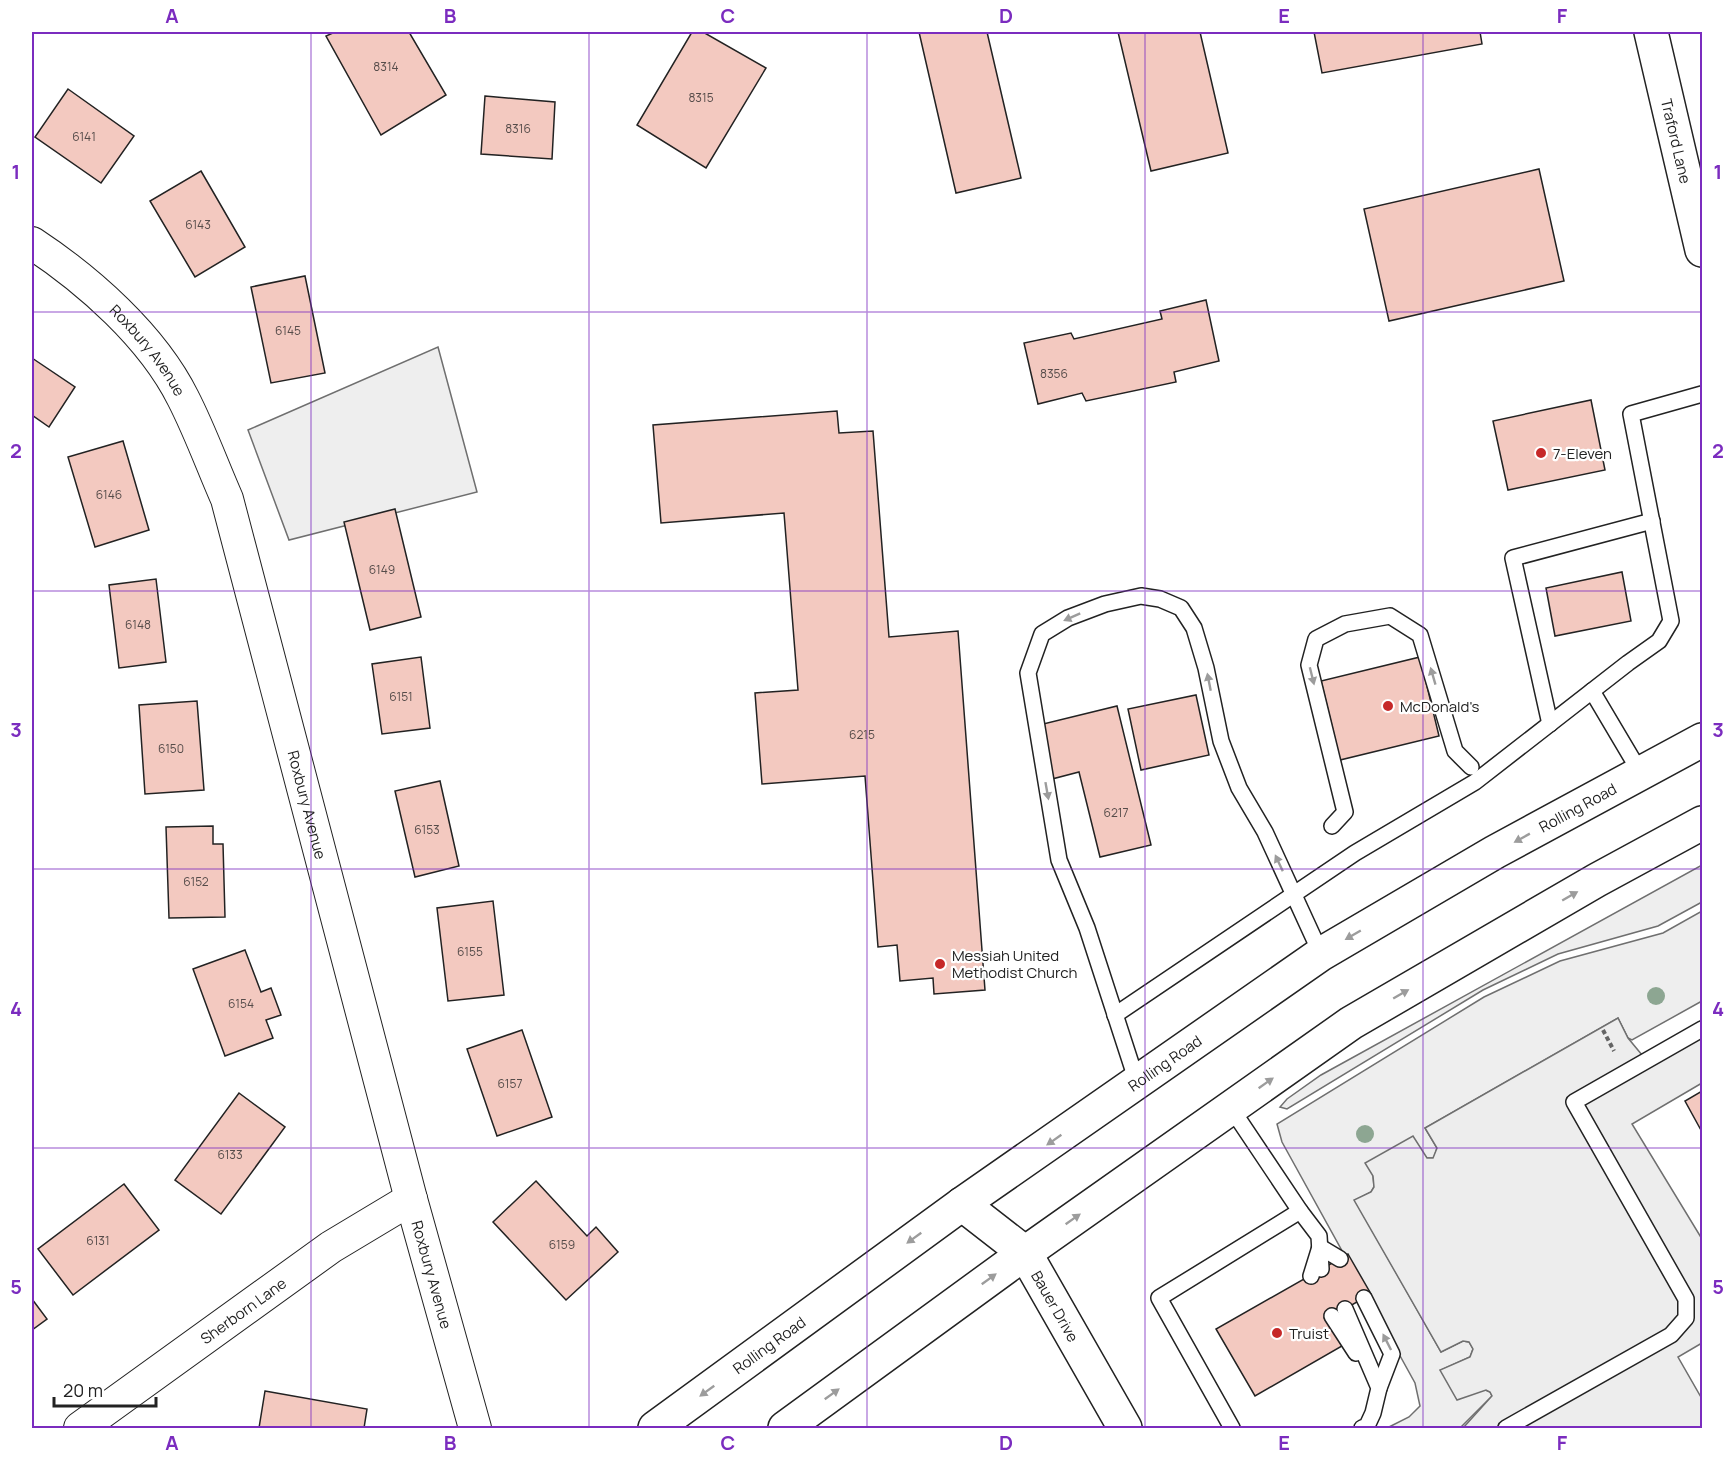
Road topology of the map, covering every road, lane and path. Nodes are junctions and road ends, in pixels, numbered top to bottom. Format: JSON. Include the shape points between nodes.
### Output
{"nodes":[{"id":1,"x":1651,"y":32,"type":"edge"},
{"id":2,"x":1696,"y":191,"type":"edge"},
{"id":3,"x":32,"y":243,"type":"edge"},
{"id":4,"x":1702,"y":250,"type":"edge"},
{"id":5,"x":1702,"y":394,"type":"edge"},
{"id":6,"x":1652,"y":521,"type":"junction"},
{"id":7,"x":1592,"y":691,"type":"junction"},
{"id":8,"x":1550,"y":724,"type":"junction"},
{"id":9,"x":1702,"y":740,"type":"edge"},
{"id":10,"x":1471,"y":767,"type":"dead end"},
{"id":11,"x":1640,"y":772,"type":"junction"},
{"id":12,"x":1702,"y":823,"type":"edge"},
{"id":13,"x":1332,"y":826,"type":"dead end"},
{"id":14,"x":1293,"y":894,"type":"junction"},
{"id":15,"x":1321,"y":954,"type":"junction"},
{"id":16,"x":1115,"y":1015,"type":"junction"},
{"id":17,"x":1702,"y":1029,"type":"edge"},
{"id":18,"x":1137,"y":1082,"type":"junction"},
{"id":19,"x":1231,"y":1108,"type":"junction"},
{"id":20,"x":411,"y":1199,"type":"junction"},
{"id":21,"x":962,"y":1204,"type":"junction"},
{"id":22,"x":1300,"y":1211,"type":"junction"},
{"id":23,"x":1320,"y":1247,"type":"junction"},
{"id":24,"x":1025,"y":1253,"type":"junction"},
{"id":25,"x":1340,"y":1259,"type":"dead end"},
{"id":26,"x":1316,"y":1273,"type":"dead end"},
{"id":27,"x":1364,"y":1298,"type":"dead end"},
{"id":28,"x":1339,"y":1312,"type":"dead end"},
{"id":29,"x":1379,"y":1388,"type":"junction"},
{"id":30,"x":80,"y":1428,"type":"edge"},
{"id":31,"x":475,"y":1428,"type":"edge"},
{"id":32,"x":655,"y":1428,"type":"edge"},
{"id":33,"x":784,"y":1428,"type":"edge"},
{"id":34,"x":1125,"y":1428,"type":"edge"},
{"id":35,"x":1232,"y":1428,"type":"edge"},
{"id":36,"x":1362,"y":1428,"type":"edge"},
{"id":37,"x":1506,"y":1428,"type":"edge"}],
"edges":[{"from":1,"to":2,"type":"main road","name":"Traford Lane"},
{"from":2,"to":4,"type":"main road","name":"Traford Lane"},
{"from":3,"to":20,"type":"street","name":"Roxbury Avenue","via":[[100,295],[160,362],[183,397],[227,499]]},
{"from":5,"to":6,"type":"lane","via":[[1631,414]]},
{"from":6,"to":7,"type":"lane","via":[[1671,621],[1659,641]]},
{"from":6,"to":8,"type":"lane","via":[[1513,558]]},
{"from":7,"to":8,"type":"lane"},
{"from":7,"to":11,"type":"lane"},
{"from":8,"to":14,"type":"lane","via":[[1475,782]]},
{"from":9,"to":11,"type":"main road","name":"Rolling Road"},
{"from":10,"to":13,"type":"lane","one_way":true,"via":[[1455,752],[1420,635],[1390,616],[1346,624],[1316,639],[1309,665],[1345,812]]},
{"from":11,"to":15,"type":"main road","name":"Rolling Road","one_way":true},
{"from":19,"to":12,"type":"main road","one_way":true,"via":[[1351,1023]]},
{"from":14,"to":15,"type":"lane"},
{"from":14,"to":16,"type":"lane"},
{"from":14,"to":16,"type":"lane","one_way":true,"via":[[1265,832],[1239,788],[1221,741],[1194,628],[1181,608],[1141,596],[1068,618],[1042,634],[1028,673],[1059,861],[1087,928]]},
{"from":15,"to":18,"type":"main road","name":"Rolling Road"},
{"from":16,"to":18,"type":"lane"},
{"from":17,"to":37,"type":"lane","via":[[1574,1102],[1686,1299],[1686,1318],[1671,1335]]},
{"from":18,"to":21,"type":"main road","name":"Rolling Road","one_way":true},
{"from":19,"to":22,"type":"lane"},
{"from":24,"to":19,"type":"main road","one_way":true},
{"from":20,"to":30,"type":"street","name":"Sherborn Lane","via":[[331,1247]]},
{"from":20,"to":31,"type":"street","name":"Roxbury Avenue"},
{"from":21,"to":24,"type":"main road","name":"Bauer Drive"},
{"from":21,"to":32,"type":"main road","name":"Rolling Road","one_way":true},
{"from":22,"to":23,"type":"lane","via":[[1319,1236]]},
{"from":22,"to":35,"type":"lane","via":[[1159,1298]]},
{"from":23,"to":25,"type":"lane"},
{"from":23,"to":26,"type":"lane"},
{"from":33,"to":24,"type":"main road","one_way":true},
{"from":24,"to":34,"type":"main road","name":"Bauer Drive"},
{"from":29,"to":27,"type":"lane","one_way":true,"via":[[1392,1354]]},
{"from":28,"to":29,"type":"lane"},
{"from":29,"to":36,"type":"lane","via":[[1373,1413]]}]}
